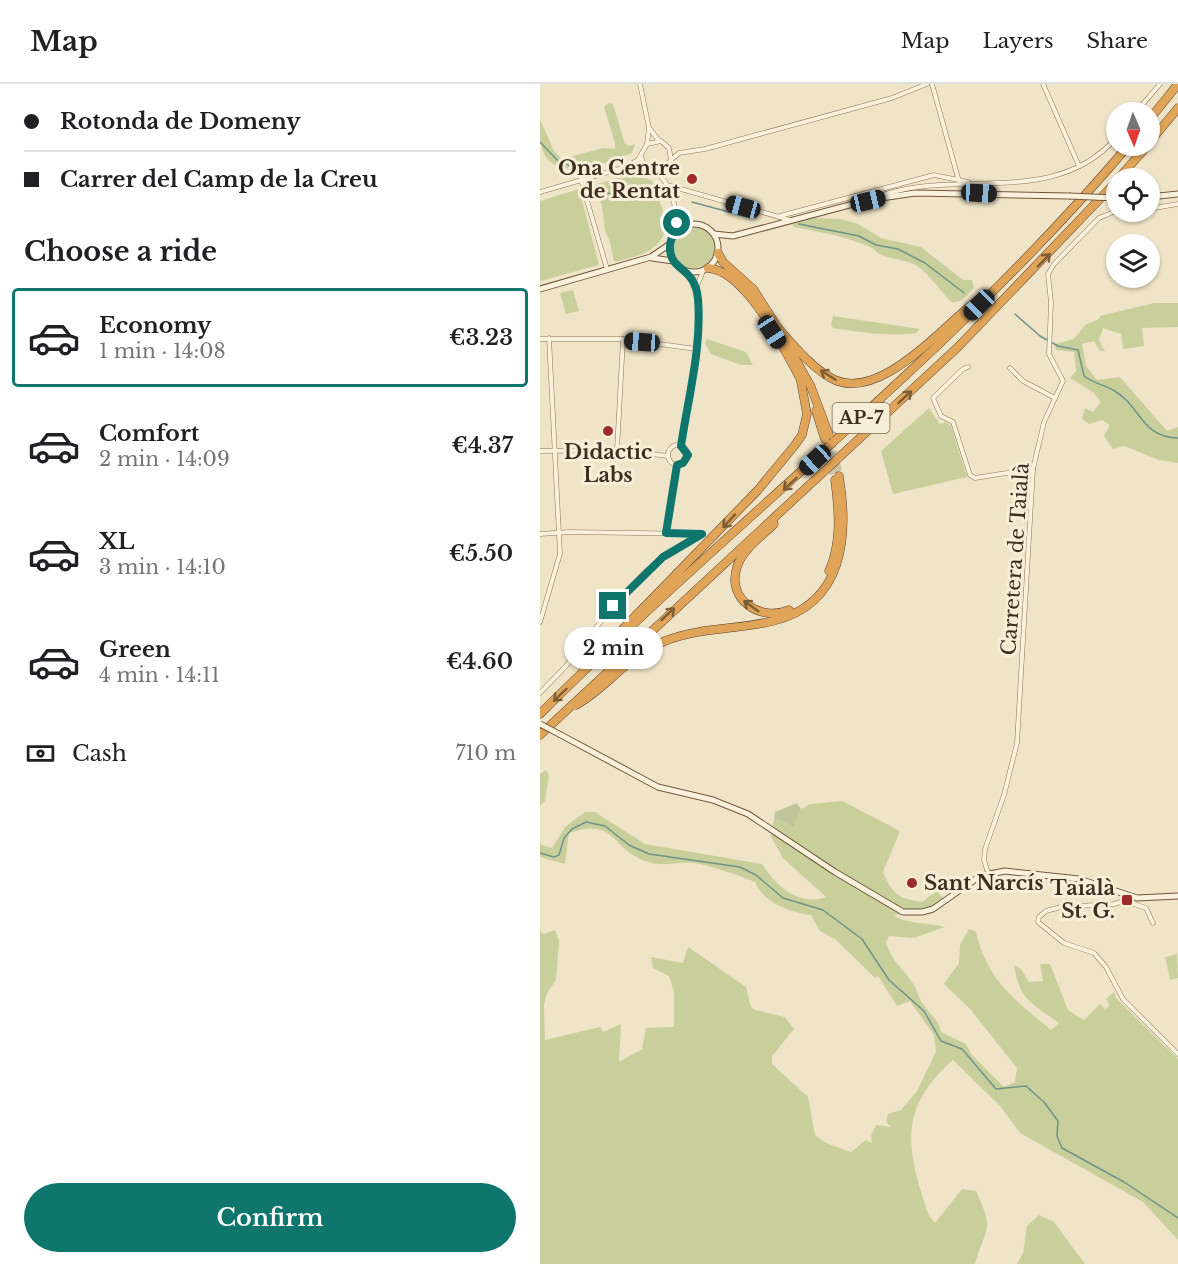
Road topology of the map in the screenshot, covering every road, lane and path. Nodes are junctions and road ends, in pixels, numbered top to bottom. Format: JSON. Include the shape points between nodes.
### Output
{"nodes":[{"id":1,"x":640,"y":84,"type":"edge"},
{"id":2,"x":927,"y":84,"type":"edge"},
{"id":3,"x":932,"y":84,"type":"edge"},
{"id":4,"x":1042,"y":84,"type":"edge"},
{"id":5,"x":1160,"y":84,"type":"edge"},
{"id":6,"x":1178,"y":84,"type":"edge"},
{"id":7,"x":1145,"y":102,"type":"edge"},
{"id":8,"x":1160,"y":106,"type":"edge"},
{"id":9,"x":1178,"y":108,"type":"edge"},
{"id":10,"x":649,"y":128,"type":"junction"},
{"id":11,"x":1160,"y":130,"type":"edge"},
{"id":12,"x":659,"y":141,"type":"junction"},
{"id":13,"x":647,"y":144,"type":"junction"},
{"id":14,"x":667,"y":145,"type":"junction"},
{"id":15,"x":1106,"y":148,"type":"edge"},
{"id":16,"x":641,"y":153,"type":"junction"},
{"id":17,"x":680,"y":153,"type":"junction"},
{"id":18,"x":1119,"y":156,"type":"edge"},
{"id":19,"x":1138,"y":156,"type":"edge"},
{"id":20,"x":670,"y":160,"type":"junction"},
{"id":21,"x":645,"y":166,"type":"junction"},
{"id":22,"x":1079,"y":166,"type":"junction"},
{"id":23,"x":626,"y":167,"type":"junction"},
{"id":24,"x":666,"y":167,"type":"junction"},
{"id":25,"x":1128,"y":168,"type":"edge"},
{"id":26,"x":652,"y":170,"type":"junction"},
{"id":27,"x":581,"y":180,"type":"junction"},
{"id":28,"x":958,"y":181,"type":"junction"},
{"id":29,"x":666,"y":183,"type":"junction"},
{"id":30,"x":540,"y":192,"type":"edge"},
{"id":31,"x":1106,"y":192,"type":"edge"},
{"id":32,"x":1178,"y":194,"type":"edge"},
{"id":33,"x":1160,"y":196,"type":"edge"},
{"id":34,"x":1106,"y":198,"type":"edge"},
{"id":35,"x":868,"y":201,"type":"junction"},
{"id":36,"x":1178,"y":204,"type":"edge"},
{"id":37,"x":1160,"y":207,"type":"edge"},
{"id":38,"x":676,"y":212,"type":"junction"},
{"id":39,"x":1106,"y":215,"type":"edge"},
{"id":40,"x":780,"y":216,"type":"junction"},
{"id":41,"x":792,"y":220,"type":"junction"},
{"id":42,"x":692,"y":224,"type":"junction"},
{"id":43,"x":675,"y":233,"type":"junction"},
{"id":44,"x":714,"y":234,"type":"junction"},
{"id":45,"x":733,"y":236,"type":"junction"},
{"id":46,"x":670,"y":244,"type":"junction"},
{"id":47,"x":718,"y":251,"type":"junction"},
{"id":48,"x":651,"y":257,"type":"junction"},
{"id":49,"x":673,"y":261,"type":"junction"},
{"id":50,"x":705,"y":269,"type":"junction"},
{"id":51,"x":607,"y":270,"type":"junction"},
{"id":52,"x":686,"y":271,"type":"junction"},
{"id":53,"x":696,"y":286,"type":"junction"},
{"id":54,"x":996,"y":288,"type":"junction"},
{"id":55,"x":540,"y":289,"type":"edge"},
{"id":56,"x":778,"y":327,"type":"junction"},
{"id":57,"x":549,"y":338,"type":"junction"},
{"id":58,"x":540,"y":339,"type":"edge"},
{"id":59,"x":623,"y":339,"type":"junction"},
{"id":60,"x":696,"y":349,"type":"junction"},
{"id":61,"x":968,"y":368,"type":"dead end"},
{"id":62,"x":1010,"y":368,"type":"dead end"},
{"id":63,"x":800,"y":377,"type":"junction"},
{"id":64,"x":1055,"y":398,"type":"junction"},
{"id":65,"x":681,"y":446,"type":"junction"},
{"id":66,"x":555,"y":450,"type":"junction"},
{"id":67,"x":617,"y":450,"type":"junction"},
{"id":68,"x":540,"y":451,"type":"edge"},
{"id":69,"x":668,"y":456,"type":"junction"},
{"id":70,"x":677,"y":465,"type":"junction"},
{"id":71,"x":1033,"y":469,"type":"junction"},
{"id":72,"x":810,"y":485,"type":"junction"},
{"id":73,"x":559,"y":532,"type":"junction"},
{"id":74,"x":666,"y":533,"type":"junction"},
{"id":75,"x":540,"y":534,"type":"edge"},
{"id":76,"x":540,"y":622,"type":"edge"},
{"id":77,"x":579,"y":676,"type":"junction"},
{"id":78,"x":540,"y":693,"type":"edge"},
{"id":79,"x":565,"y":711,"type":"junction"},
{"id":80,"x":540,"y":714,"type":"edge"},
{"id":81,"x":540,"y":724,"type":"edge"},
{"id":82,"x":540,"y":735,"type":"edge"},
{"id":83,"x":988,"y":873,"type":"junction"},
{"id":84,"x":1116,"y":893,"type":"junction"},
{"id":85,"x":1178,"y":896,"type":"edge"},
{"id":86,"x":1125,"y":899,"type":"junction"},
{"id":87,"x":1118,"y":901,"type":"junction"},
{"id":88,"x":1153,"y":923,"type":"dead end"},
{"id":89,"x":1178,"y":1054,"type":"edge"}],
"edges":[{"from":1,"to":10,"type":"street"},
{"from":2,"to":17,"type":"street","via":[[859,108]]},
{"from":3,"to":28,"type":"street"},
{"from":4,"to":22,"type":"street"},
{"from":5,"to":7,"type":"street"},
{"from":6,"to":8,"type":"highway"},
{"from":9,"to":11,"type":"highway"},
{"from":10,"to":12,"type":"street"},
{"from":10,"to":13,"type":"street"},
{"from":12,"to":13,"type":"street"},
{"from":12,"to":14,"type":"street"},
{"from":13,"to":16,"type":"street"},
{"from":14,"to":17,"type":"street"},
{"from":14,"to":20,"type":"street"},
{"from":15,"to":22,"type":"street"},
{"from":16,"to":21,"type":"street"},
{"from":16,"to":23,"type":"street","via":[[638,160]]},
{"from":17,"to":20,"type":"street"},
{"from":18,"to":54,"type":"highway","number":"AP-7"},
{"from":19,"to":25,"type":"highway"},
{"from":20,"to":24,"type":"street"},
{"from":21,"to":23,"type":"street"},
{"from":21,"to":26,"type":"street"},
{"from":22,"to":28,"type":"street","via":[[1061,175],[1026,182]]},
{"from":23,"to":27,"type":"street"},
{"from":24,"to":26,"type":"street"},
{"from":24,"to":29,"type":"street"},
{"from":26,"to":29,"type":"street"},
{"from":27,"to":30,"type":"street"},
{"from":27,"to":51,"type":"street"},
{"from":28,"to":35,"type":"street","via":[[922,185]]},
{"from":28,"to":40,"type":"street","via":[[934,175]]},
{"from":29,"to":38,"type":"street"},
{"from":29,"to":40,"type":"street"},
{"from":72,"to":31,"type":"highway","number":"AP-7","one_way":true,"via":[[958,347]]},
{"from":32,"to":33,"type":"main road"},
{"from":34,"to":35,"type":"main road","bridge":true,"via":[[942,191]]},
{"from":35,"to":41,"type":"main road"},
{"from":36,"to":37,"type":"street"},
{"from":38,"to":42,"type":"street"},
{"from":38,"to":43,"type":"street"},
{"from":39,"to":64,"type":"street","name":"Carretera de Taialà","via":[[1048,272],[1049,354],[1064,379]]},
{"from":40,"to":41,"type":"street"},
{"from":41,"to":45,"type":"main road"},
{"from":42,"to":43,"type":"main road"},
{"from":42,"to":44,"type":"main road","via":[[704,226]]},
{"from":43,"to":46,"type":"main road"},
{"from":44,"to":45,"type":"main road"},
{"from":44,"to":47,"type":"main road"},
{"from":45,"to":47,"type":"main road"},
{"from":46,"to":48,"type":"main road"},
{"from":46,"to":49,"type":"main road"},
{"from":47,"to":50,"type":"main road"},
{"from":47,"to":56,"type":"highway","via":[[723,262],[753,289]]},
{"from":48,"to":49,"type":"main road"},
{"from":48,"to":51,"type":"main road"},
{"from":49,"to":52,"type":"main road"},
{"from":50,"to":52,"type":"main road"},
{"from":50,"to":53,"type":"street"},
{"from":50,"to":63,"type":"highway","via":[[727,274],[745,291]]},
{"from":51,"to":55,"type":"main road"},
{"from":52,"to":53,"type":"street"},
{"from":53,"to":60,"type":"street"},
{"from":54,"to":56,"type":"highway","one_way":true,"via":[[910,357],[866,384],[849,384],[814,367]]},
{"from":54,"to":77,"type":"highway","number":"AP-7","one_way":true,"via":[[907,376]]},
{"from":56,"to":63,"type":"highway","via":[[811,387],[827,437]]},
{"from":57,"to":58,"type":"street"},
{"from":57,"to":59,"type":"street"},
{"from":57,"to":66,"type":"street"},
{"from":59,"to":60,"type":"street"},
{"from":59,"to":67,"type":"street"},
{"from":60,"to":65,"type":"street"},
{"from":61,"to":71,"type":"street","via":[[933,398],[941,416],[952,422],[970,475],[975,478]]},
{"from":62,"to":64,"type":"street","via":[[1023,381]]},
{"from":63,"to":77,"type":"highway","one_way":true,"via":[[807,414],[795,445],[758,490]]},
{"from":64,"to":71,"type":"street","name":"Carretera de Taialà","via":[[1044,422]]},
{"from":65,"to":69,"type":"street","via":[[672,448]]},
{"from":65,"to":70,"type":"street","via":[[688,455]]},
{"from":66,"to":67,"type":"street"},
{"from":66,"to":68,"type":"street"},
{"from":66,"to":73,"type":"street"},
{"from":67,"to":69,"type":"street"},
{"from":69,"to":70,"type":"street"},
{"from":70,"to":74,"type":"street"},
{"from":71,"to":83,"type":"street","name":"Carretera de Taialà","via":[[1017,743],[985,849]]},
{"from":79,"to":72,"type":"highway","number":"AP-7","one_way":true},
{"from":79,"to":72,"type":"highway","one_way":true,"via":[[650,647],[688,633],[773,621],[814,599],[840,557],[844,524],[837,478],[838,535],[828,573],[817,589],[793,608],[778,614],[757,611],[741,598],[735,580],[745,553]]},
{"from":73,"to":74,"type":"street"},
{"from":73,"to":75,"type":"street"},
{"from":73,"to":76,"type":"street","via":[[560,554]]},
{"from":74,"to":78,"type":"street","via":[[702,534],[643,574]]},
{"from":77,"to":80,"type":"highway","number":"AP-7","one_way":true},
{"from":79,"to":82,"type":"highway","number":"AP-7"},
{"from":81,"to":83,"type":"main road","bridge":true,"via":[[648,783],[718,801],[748,814],[843,878],[903,912],[933,909]]},
{"from":83,"to":84,"type":"main road","via":[[1009,871],[1079,879]]},
{"from":84,"to":86,"type":"main road"},
{"from":84,"to":87,"type":"street"},
{"from":85,"to":86,"type":"main road"},
{"from":86,"to":87,"type":"street"},
{"from":86,"to":88,"type":"street","via":[[1146,908]]},
{"from":87,"to":89,"type":"street","via":[[1050,909],[1038,920],[1064,943],[1094,952],[1123,999]]}]}
